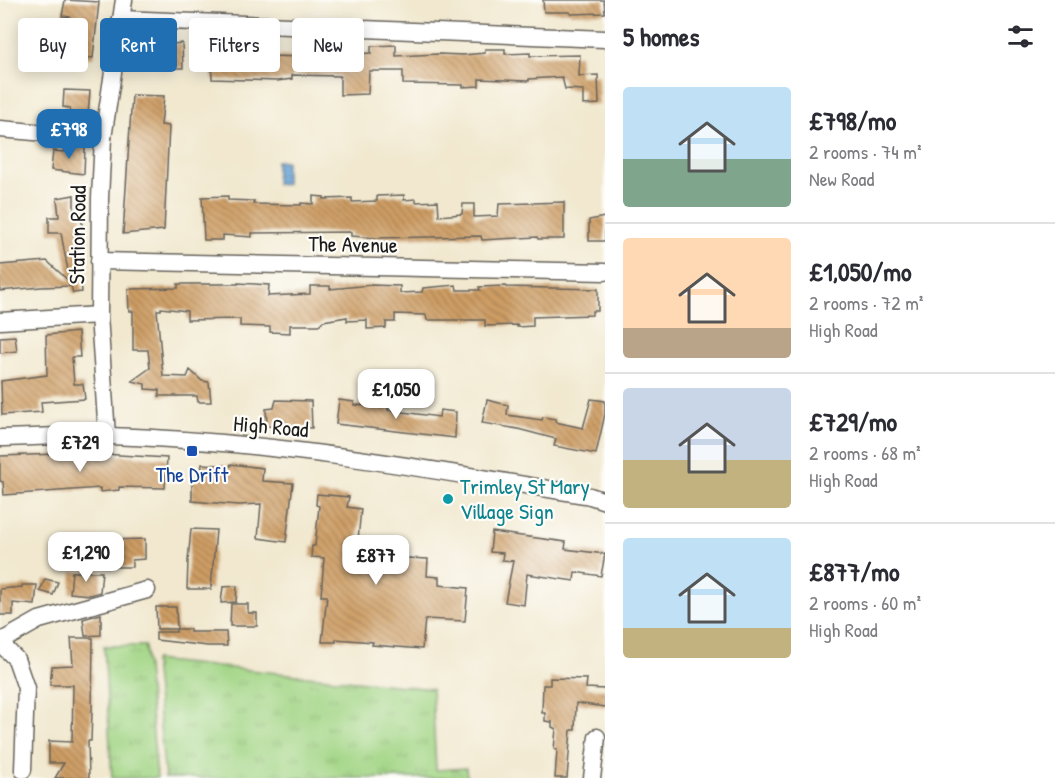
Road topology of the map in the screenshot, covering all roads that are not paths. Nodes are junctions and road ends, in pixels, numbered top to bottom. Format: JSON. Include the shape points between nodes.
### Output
{"nodes":[{"id":1,"x":124,"y":0,"type":"edge"},
{"id":2,"x":121,"y":18,"type":"edge"},
{"id":3,"x":177,"y":21,"type":"edge"},
{"id":4,"x":605,"y":39,"type":"edge"},
{"id":5,"x":113,"y":72,"type":"edge"},
{"id":6,"x":0,"y":129,"type":"edge"},
{"id":7,"x":103,"y":138,"type":"junction"},
{"id":8,"x":99,"y":261,"type":"junction"},
{"id":9,"x":605,"y":272,"type":"edge"},
{"id":10,"x":99,"y":315,"type":"junction"},
{"id":11,"x":0,"y":321,"type":"edge"},
{"id":12,"x":107,"y":436,"type":"junction"},
{"id":13,"x":0,"y":438,"type":"edge"},
{"id":14,"x":605,"y":501,"type":"edge"},
{"id":15,"x":147,"y":590,"type":"dead end"},
{"id":16,"x":0,"y":643,"type":"edge"},
{"id":17,"x":597,"y":736,"type":"dead end"},
{"id":18,"x":23,"y":770,"type":"dead end"},
{"id":19,"x":592,"y":778,"type":"edge"}],
"edges":[{"from":1,"to":2,"type":"street","name":"Station Road"},
{"from":3,"to":4,"type":"street"},
{"from":5,"to":7,"type":"street","name":"Station Road"},
{"from":6,"to":7,"type":"street"},
{"from":7,"to":8,"type":"street","name":"Station Road"},
{"from":8,"to":9,"type":"street","name":"The Avenue"},
{"from":8,"to":10,"type":"street","name":"Station Road"},
{"from":10,"to":11,"type":"street"},
{"from":10,"to":12,"type":"street","name":"Station Road"},
{"from":12,"to":13,"type":"street","name":"High Road"},
{"from":12,"to":14,"type":"street","name":"High Road","via":[[285,449],[390,462]]},
{"from":15,"to":16,"type":"street","via":[[39,620]]},
{"from":16,"to":18,"type":"street","via":[[16,659],[26,688]]},
{"from":17,"to":19,"type":"street"}]}
